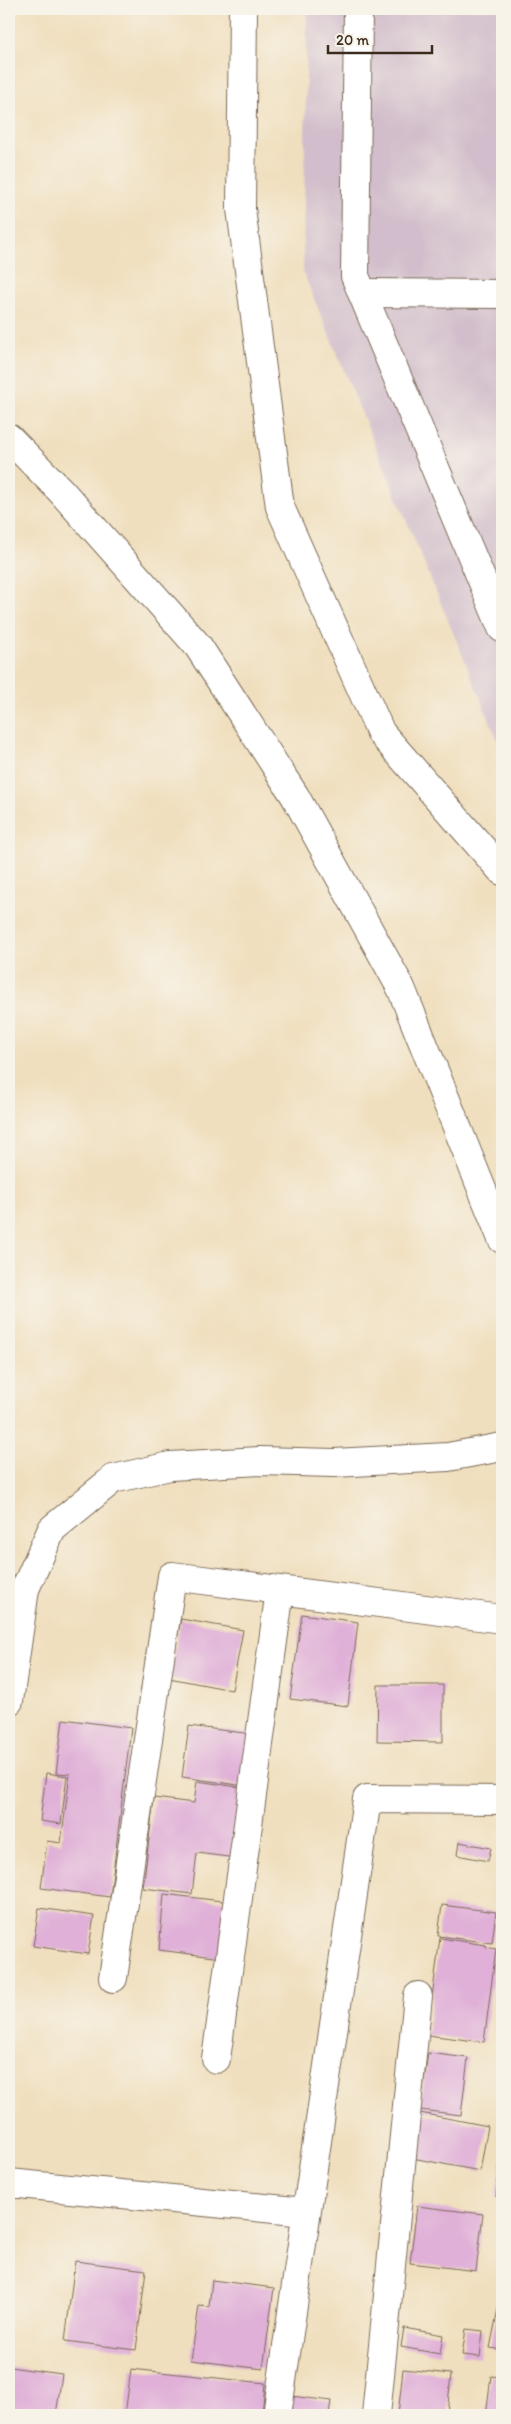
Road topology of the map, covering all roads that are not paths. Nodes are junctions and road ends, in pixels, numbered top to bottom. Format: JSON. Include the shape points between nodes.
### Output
{"nodes":[{"id":1,"x":243,"y":9,"type":"edge"},
{"id":2,"x":358,"y":9,"type":"edge"},
{"id":3,"x":362,"y":293,"type":"junction"},
{"id":4,"x":502,"y":294,"type":"edge"},
{"id":5,"x":9,"y":438,"type":"edge"},
{"id":6,"x":502,"y":628,"type":"edge"},
{"id":7,"x":502,"y":871,"type":"edge"},
{"id":8,"x":502,"y":1234,"type":"edge"},
{"id":9,"x":502,"y":1447,"type":"edge"},
{"id":10,"x":280,"y":1590,"type":"junction"},
{"id":11,"x":502,"y":1619,"type":"edge"},
{"id":12,"x":9,"y":1700,"type":"edge"},
{"id":13,"x":502,"y":1800,"type":"edge"},
{"id":14,"x":113,"y":1978,"type":"dead end"},
{"id":15,"x":418,"y":1996,"type":"dead end"},
{"id":16,"x":216,"y":2059,"type":"dead end"},
{"id":17,"x":9,"y":2183,"type":"edge"},
{"id":18,"x":305,"y":2212,"type":"junction"},
{"id":19,"x":277,"y":2415,"type":"edge"},
{"id":20,"x":376,"y":2415,"type":"edge"}],
"edges":[{"from":1,"to":7,"type":"street","via":[[241,209],[280,507],[380,733]]},
{"from":2,"to":3,"type":"street","via":[[355,276]]},
{"from":3,"to":4,"type":"street"},
{"from":3,"to":6,"type":"street"},
{"from":5,"to":8,"type":"street","via":[[61,491],[198,646],[295,796],[401,988]]},
{"from":9,"to":12,"type":"street","via":[[448,1457],[170,1466],[113,1479],[52,1529],[25,1589]]},
{"from":10,"to":11,"type":"street"},
{"from":10,"to":14,"type":"street","via":[[172,1576]]},
{"from":10,"to":16,"type":"street"},
{"from":13,"to":18,"type":"street","via":[[367,1798]]},
{"from":15,"to":20,"type":"street"},
{"from":17,"to":18,"type":"street"},
{"from":18,"to":19,"type":"street"}]}
